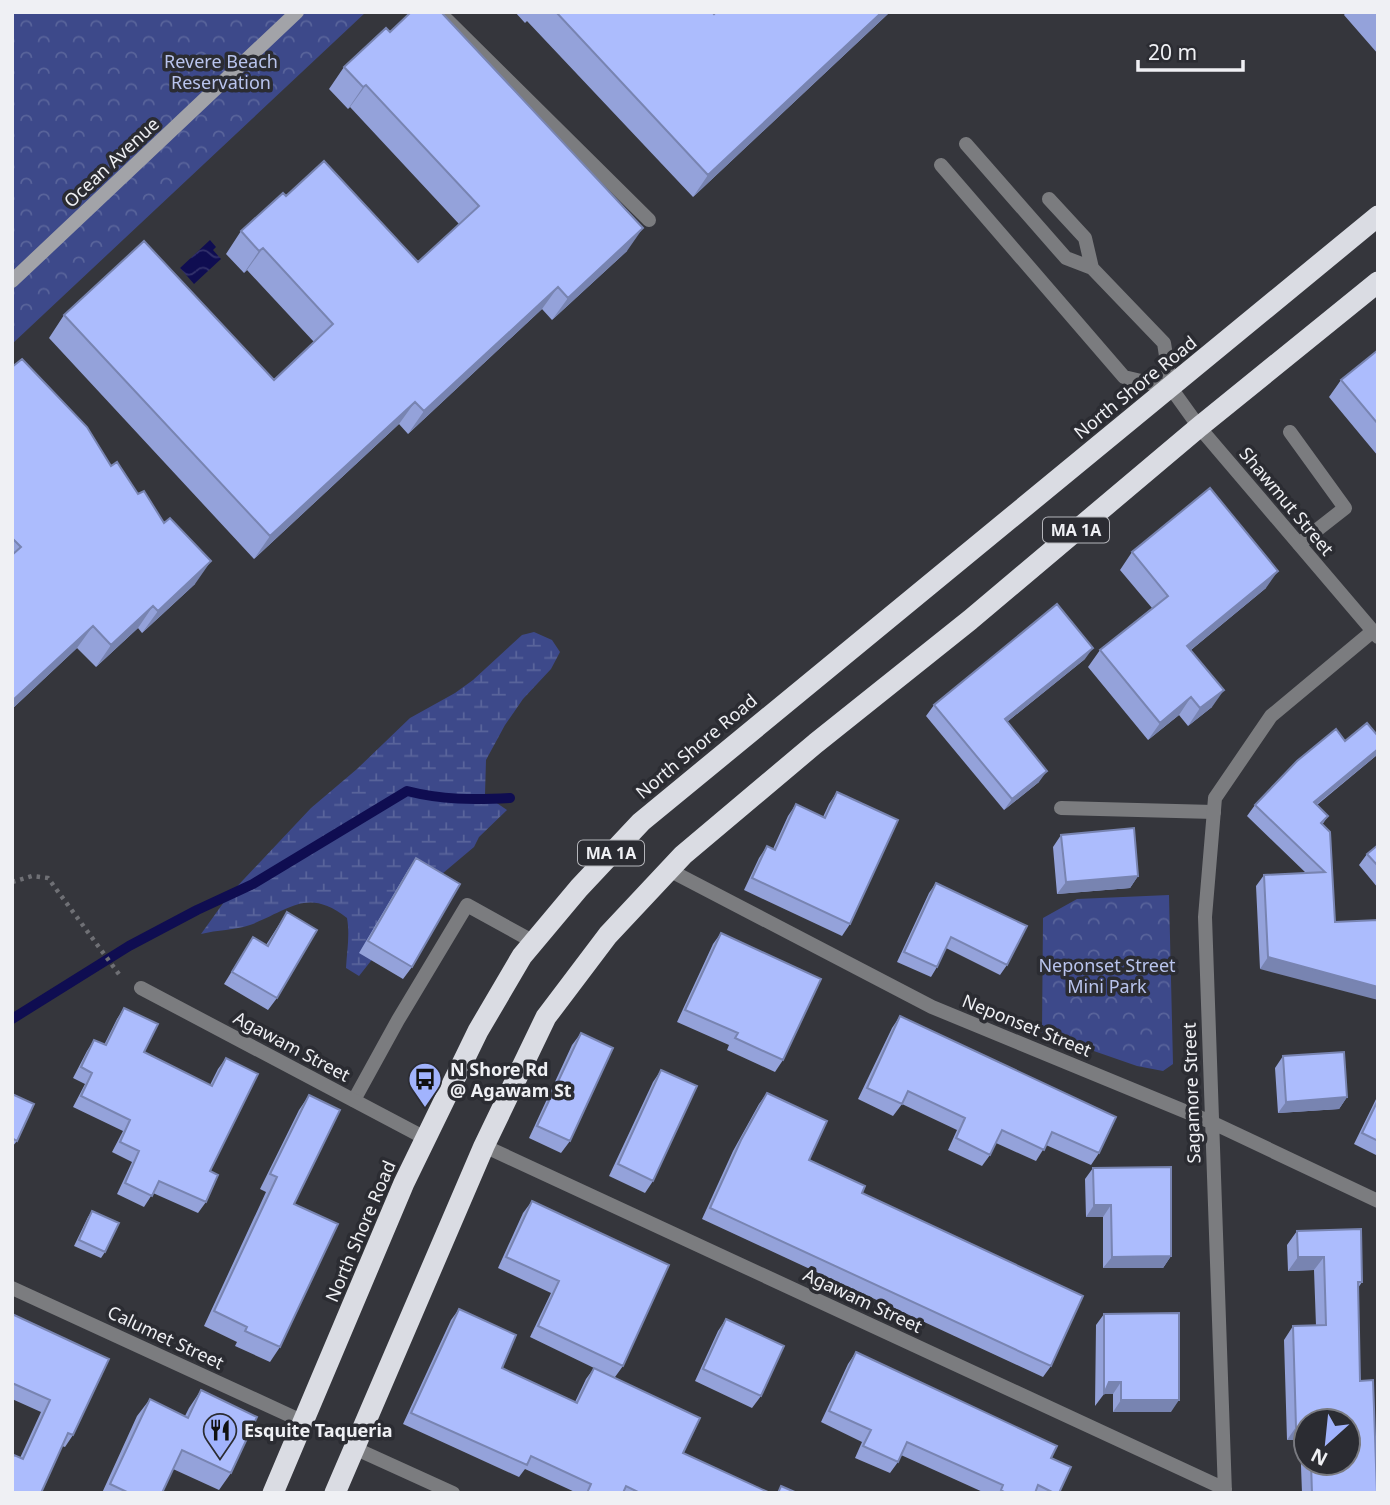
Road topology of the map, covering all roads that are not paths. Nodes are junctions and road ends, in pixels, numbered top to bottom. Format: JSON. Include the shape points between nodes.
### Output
{"nodes":[{"id":1,"x":297,"y":12,"type":"edge"},
{"id":2,"x":439,"y":12,"type":"edge"},
{"id":3,"x":966,"y":144,"type":"dead end"},
{"id":4,"x":941,"y":165,"type":"dead end"},
{"id":5,"x":1049,"y":199,"type":"dead end"},
{"id":6,"x":1378,"y":216,"type":"edge"},
{"id":7,"x":649,"y":220,"type":"dead end"},
{"id":8,"x":1092,"y":268,"type":"junction"},
{"id":9,"x":12,"y":281,"type":"edge"},
{"id":10,"x":1378,"y":282,"type":"edge"},
{"id":11,"x":1171,"y":388,"type":"junction"},
{"id":12,"x":1199,"y":427,"type":"junction"},
{"id":13,"x":1290,"y":432,"type":"dead end"},
{"id":14,"x":1299,"y":544,"type":"junction"},
{"id":15,"x":1375,"y":634,"type":"edge"},
{"id":16,"x":1061,"y":808,"type":"dead end"},
{"id":17,"x":1214,"y":812,"type":"junction"},
{"id":18,"x":669,"y":870,"type":"junction"},
{"id":19,"x":534,"y":942,"type":"junction"},
{"id":20,"x":141,"y":988,"type":"dead end"},
{"id":21,"x":354,"y":1100,"type":"junction"},
{"id":22,"x":1211,"y":1122,"type":"junction"},
{"id":23,"x":425,"y":1138,"type":"junction"},
{"id":24,"x":484,"y":1146,"type":"junction"},
{"id":25,"x":1378,"y":1201,"type":"edge"},
{"id":26,"x":12,"y":1288,"type":"edge"},
{"id":27,"x":304,"y":1422,"type":"junction"},
{"id":28,"x":354,"y":1448,"type":"junction"},
{"id":29,"x":1225,"y":1491,"type":"edge"},
{"id":30,"x":273,"y":1493,"type":"edge"},
{"id":31,"x":335,"y":1493,"type":"edge"},
{"id":32,"x":453,"y":1493,"type":"edge"}],
"edges":[{"from":1,"to":9,"type":"main road","name":"Ocean Avenue"},
{"from":2,"to":7,"type":"street"},
{"from":3,"to":8,"type":"street","via":[[1066,258]]},
{"from":4,"to":11,"type":"street","via":[[1124,377]]},
{"from":5,"to":8,"type":"street","via":[[1085,238]]},
{"from":6,"to":11,"type":"highway","name":"North Shore Road","number":"MA 1A"},
{"from":8,"to":11,"type":"street","via":[[1164,343]]},
{"from":10,"to":12,"type":"highway","number":"MA 1A"},
{"from":11,"to":12,"type":"street","name":"Shawmut Street"},
{"from":11,"to":19,"type":"highway","name":"North Shore Road","number":"MA 1A","via":[[641,822]]},
{"from":12,"to":14,"type":"street","name":"Shawmut Street"},
{"from":12,"to":18,"type":"highway","number":"MA 1A"},
{"from":13,"to":14,"type":"street","via":[[1345,508]]},
{"from":14,"to":15,"type":"street","name":"Shawmut Street"},
{"from":15,"to":17,"type":"street","name":"Sagamore Street","via":[[1271,716],[1215,798]]},
{"from":16,"to":17,"type":"street"},
{"from":17,"to":22,"type":"street","name":"Sagamore Street","via":[[1205,917]]},
{"from":18,"to":22,"type":"street","name":"Neponset Street","via":[[932,1007]]},
{"from":18,"to":24,"type":"highway","number":"MA 1A","via":[[608,935],[546,1017]]},
{"from":19,"to":21,"type":"street","via":[[467,905]]},
{"from":19,"to":23,"type":"highway","name":"North Shore Road","number":"MA 1A","via":[[478,1031]]},
{"from":20,"to":21,"type":"street","name":"Agawam Street"},
{"from":21,"to":23,"type":"street","name":"Agawam Street"},
{"from":22,"to":25,"type":"street","name":"Neponset Street"},
{"from":22,"to":29,"type":"street","name":"Sagamore Street"},
{"from":23,"to":27,"type":"highway","name":"North Shore Road","number":"MA 1A"},
{"from":24,"to":28,"type":"highway","number":"MA 1A"},
{"from":24,"to":29,"type":"street","name":"Agawam Street"},
{"from":26,"to":27,"type":"street","name":"Calumet Street"},
{"from":27,"to":30,"type":"highway","name":"North Shore Road","number":"MA 1A"},
{"from":28,"to":31,"type":"highway","number":"MA 1A"},
{"from":28,"to":32,"type":"street"}]}
